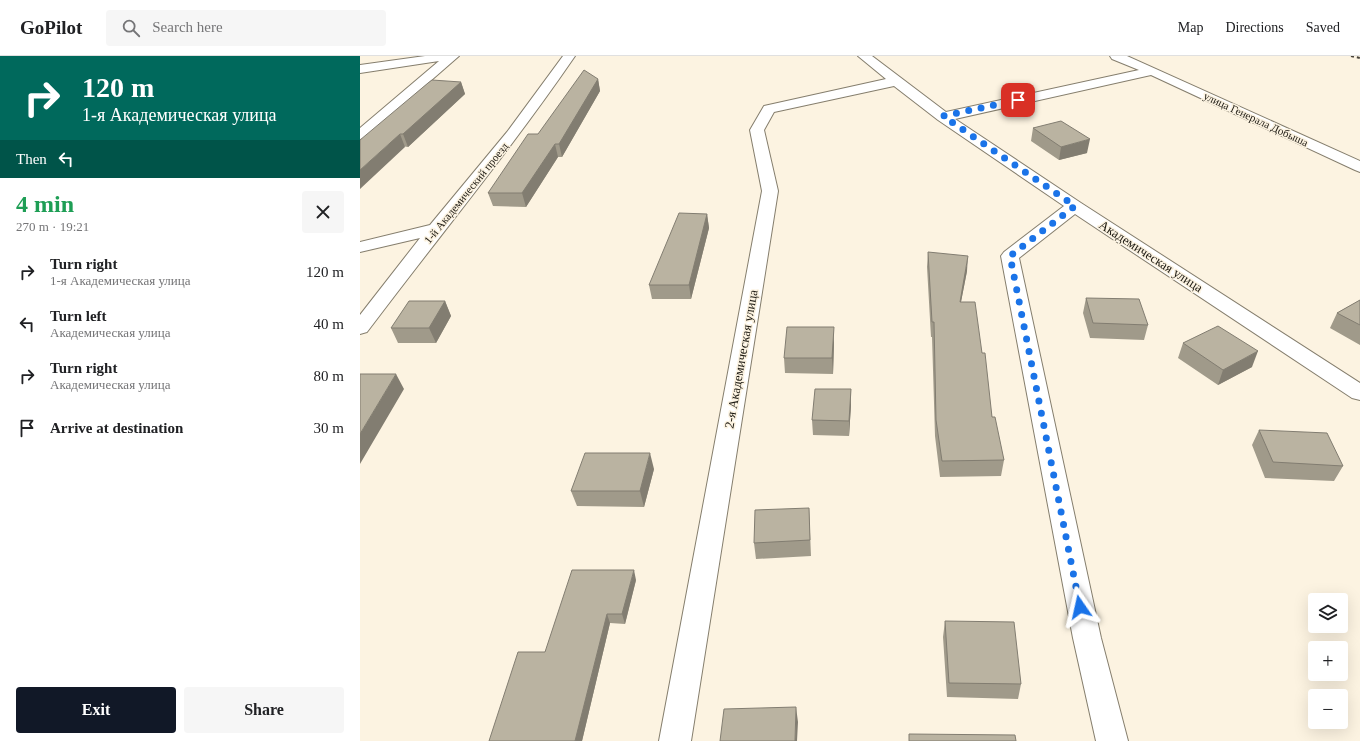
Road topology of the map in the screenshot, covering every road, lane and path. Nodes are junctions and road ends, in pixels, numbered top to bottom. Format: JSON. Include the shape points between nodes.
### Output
{"nodes":[{"id":1,"x":452,"y":56,"type":"edge"},
{"id":2,"x":569,"y":56,"type":"edge"},
{"id":3,"x":864,"y":56,"type":"edge"},
{"id":4,"x":1116,"y":56,"type":"edge"},
{"id":5,"x":360,"y":69,"type":"edge"},
{"id":6,"x":1152,"y":71,"type":"junction"},
{"id":7,"x":897,"y":82,"type":"junction"},
{"id":8,"x":943,"y":116,"type":"junction"},
{"id":9,"x":360,"y":135,"type":"edge"},
{"id":10,"x":1360,"y":167,"type":"edge"},
{"id":11,"x":1075,"y":206,"type":"junction"},
{"id":12,"x":436,"y":229,"type":"junction"},
{"id":13,"x":360,"y":247,"type":"edge"},
{"id":14,"x":360,"y":328,"type":"edge"},
{"id":15,"x":1360,"y":393,"type":"edge"},
{"id":16,"x":675,"y":741,"type":"edge"},
{"id":17,"x":1112,"y":741,"type":"edge"}],
"edges":[{"from":1,"to":5,"type":"street"},
{"from":1,"to":9,"type":"street"},
{"from":2,"to":12,"type":"street","name":"1-й Академический проезд","via":[[512,135]]},
{"from":3,"to":7,"type":"street","name":"Академическая улица"},
{"from":4,"to":6,"type":"street"},
{"from":6,"to":8,"type":"street"},
{"from":6,"to":10,"type":"street","name":"улица Генерала Добыша"},
{"from":7,"to":8,"type":"street","name":"Академическая улица"},
{"from":7,"to":16,"type":"street","name":"2-я Академическая улица","via":[[769,109],[757,130],[770,191]]},
{"from":8,"to":11,"type":"street","name":"Академическая улица"},
{"from":11,"to":15,"type":"street","name":"Академическая улица"},
{"from":11,"to":17,"type":"street","via":[[1010,256],[1087,638]]},
{"from":12,"to":13,"type":"street"},
{"from":12,"to":14,"type":"street","name":"1-й Академический проезд"}]}
